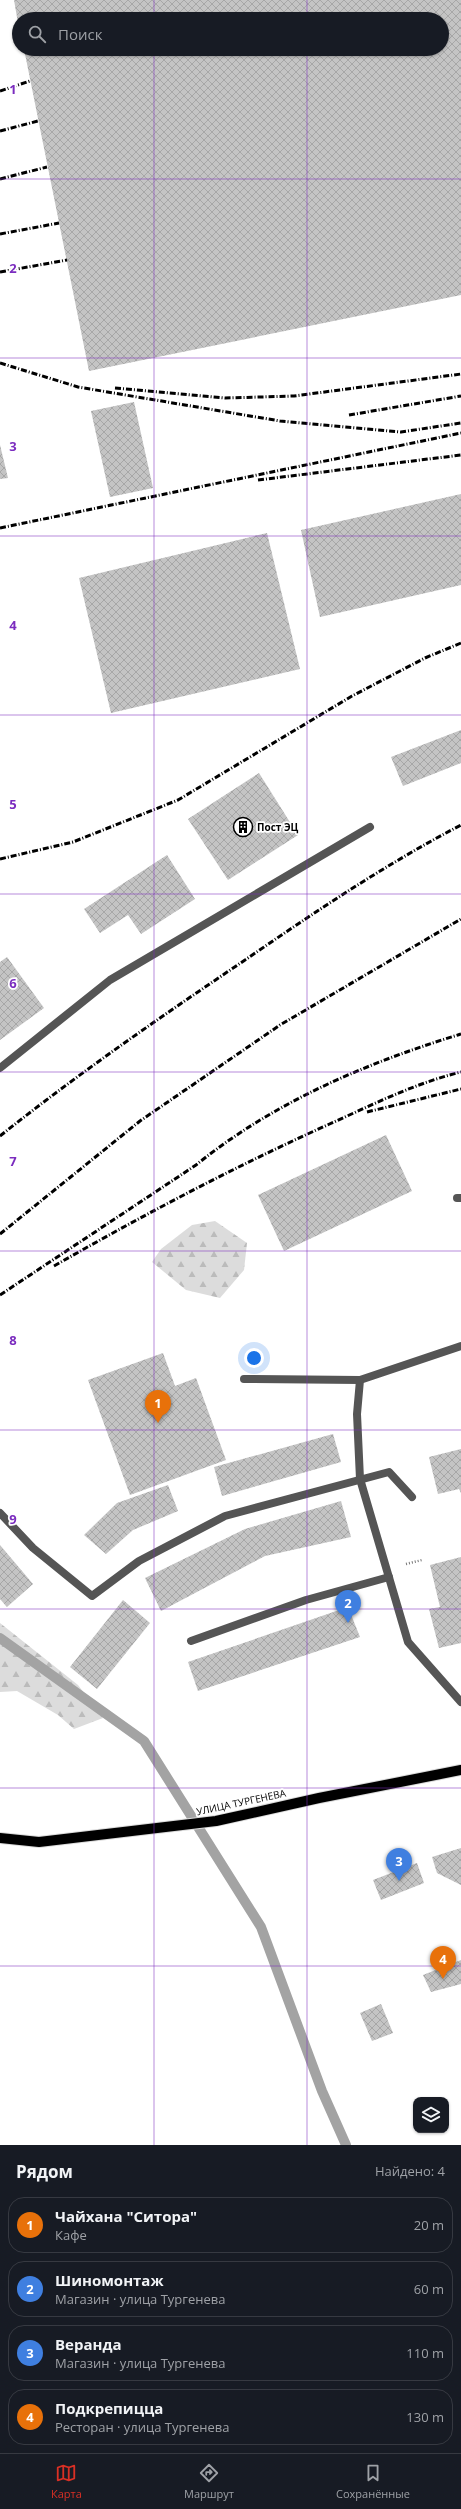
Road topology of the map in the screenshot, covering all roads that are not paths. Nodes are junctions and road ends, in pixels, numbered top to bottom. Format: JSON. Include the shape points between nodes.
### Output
{"nodes":[{"id":1,"x":370,"y":827,"type":"dead end"},
{"id":2,"x":0,"y":1068,"type":"edge"},
{"id":3,"x":461,"y":1346,"type":"edge"},
{"id":4,"x":244,"y":1379,"type":"dead end"},
{"id":5,"x":360,"y":1380,"type":"junction"},
{"id":6,"x":360,"y":1479,"type":"junction"},
{"id":7,"x":412,"y":1497,"type":"dead end"},
{"id":8,"x":0,"y":1513,"type":"edge"},
{"id":9,"x":389,"y":1577,"type":"junction"},
{"id":10,"x":191,"y":1641,"type":"dead end"},
{"id":11,"x":461,"y":1702,"type":"edge"},
{"id":12,"x":461,"y":1770,"type":"edge"},
{"id":13,"x":0,"y":1838,"type":"edge"}],
"edges":[{"from":1,"to":2,"type":"lane","via":[[110,980]]},
{"from":3,"to":5,"type":"lane"},
{"from":4,"to":5,"type":"lane"},
{"from":5,"to":6,"type":"lane","via":[[357,1414]]},
{"from":6,"to":7,"type":"lane","via":[[389,1472]]},
{"from":6,"to":8,"type":"lane","via":[[225,1516],[139,1561],[92,1596],[33,1548]]},
{"from":6,"to":9,"type":"lane"},
{"from":9,"to":10,"type":"lane","via":[[306,1600]]},
{"from":9,"to":11,"type":"lane","via":[[408,1642]]},
{"from":12,"to":13,"type":"main road","name":"УЛИЦА ТУРГЕНЕВА","via":[[216,1821],[39,1842]]}]}
